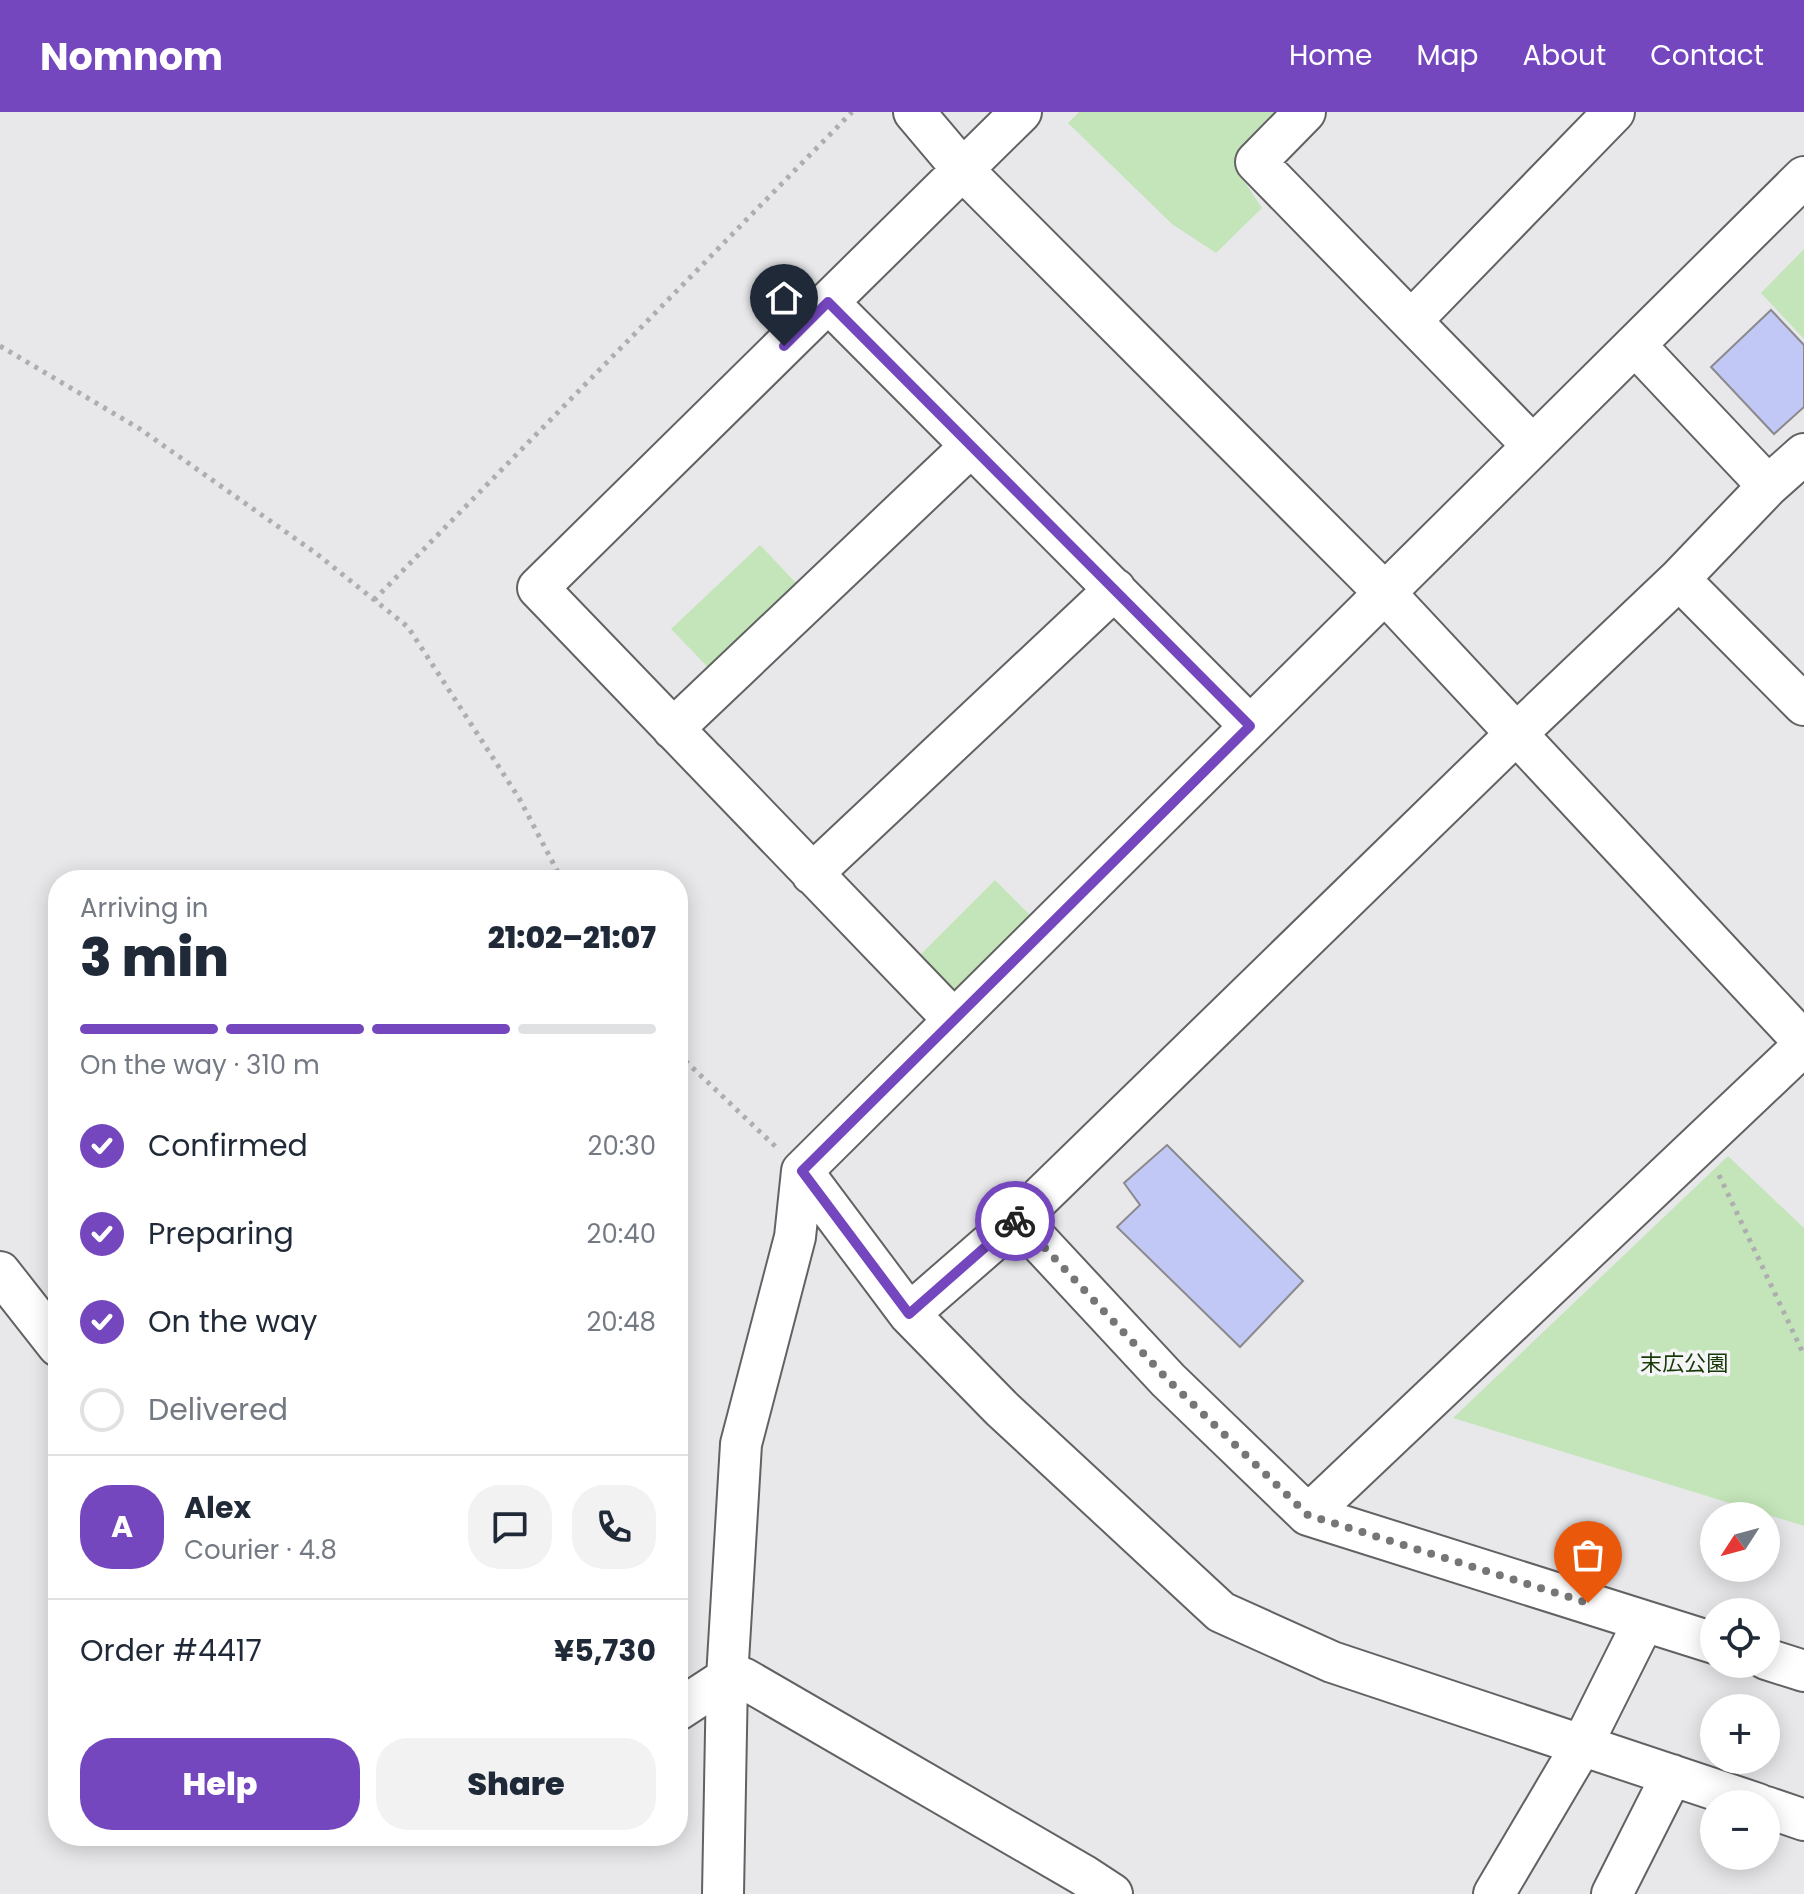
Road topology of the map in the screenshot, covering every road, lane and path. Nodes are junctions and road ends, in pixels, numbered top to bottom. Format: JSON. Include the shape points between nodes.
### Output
{"nodes":[{"id":1,"x":852,"y":112,"type":"edge"},
{"id":2,"x":914,"y":112,"type":"edge"},
{"id":3,"x":1021,"y":112,"type":"edge"},
{"id":4,"x":1614,"y":112,"type":"edge"},
{"id":5,"x":1299,"y":114,"type":"edge"},
{"id":6,"x":963,"y":170,"type":"junction"},
{"id":7,"x":1804,"y":177,"type":"edge"},
{"id":8,"x":828,"y":302,"type":"junction"},
{"id":9,"x":1411,"y":321,"type":"junction"},
{"id":10,"x":1635,"y":345,"type":"junction"},
{"id":11,"x":0,"y":346,"type":"edge"},
{"id":12,"x":971,"y":446,"type":"junction"},
{"id":13,"x":1533,"y":446,"type":"junction"},
{"id":14,"x":1804,"y":454,"type":"edge"},
{"id":15,"x":1768,"y":486,"type":"junction"},
{"id":16,"x":1679,"y":579,"type":"junction"},
{"id":17,"x":1115,"y":589,"type":"junction"},
{"id":18,"x":1385,"y":593,"type":"junction"},
{"id":19,"x":374,"y":600,"type":"junction"},
{"id":20,"x":1804,"y":705,"type":"edge"},
{"id":21,"x":1250,"y":726,"type":"junction"},
{"id":22,"x":673,"y":729,"type":"junction"},
{"id":23,"x":1516,"y":734,"type":"junction"},
{"id":24,"x":557,"y":870,"type":"edge"},
{"id":25,"x":812,"y":874,"type":"junction"},
{"id":26,"x":954,"y":1020,"type":"junction"},
{"id":27,"x":1804,"y":1043,"type":"edge"},
{"id":28,"x":688,"y":1063,"type":"edge"},
{"id":29,"x":1696,"y":1145,"type":"junction"},
{"id":30,"x":802,"y":1171,"type":"junction"},
{"id":31,"x":1018,"y":1219,"type":"junction"},
{"id":32,"x":0,"y":1272,"type":"edge"},
{"id":33,"x":909,"y":1314,"type":"junction"},
{"id":34,"x":48,"y":1333,"type":"edge"},
{"id":35,"x":1804,"y":1355,"type":"edge"},
{"id":36,"x":1308,"y":1515,"type":"junction"},
{"id":37,"x":1644,"y":1621,"type":"junction"},
{"id":38,"x":1700,"y":1639,"type":"edge"},
{"id":39,"x":1780,"y":1663,"type":"edge"},
{"id":40,"x":1804,"y":1671,"type":"edge"},
{"id":41,"x":727,"y":1678,"type":"junction"},
{"id":42,"x":688,"y":1703,"type":"edge"},
{"id":43,"x":1582,"y":1745,"type":"junction"},
{"id":44,"x":1672,"y":1775,"type":"junction"},
{"id":45,"x":1716,"y":1790,"type":"edge"},
{"id":46,"x":1780,"y":1812,"type":"edge"},
{"id":47,"x":1804,"y":1820,"type":"edge"},
{"id":48,"x":1089,"y":1888,"type":"edge"},
{"id":49,"x":723,"y":1894,"type":"edge"},
{"id":50,"x":1494,"y":1894,"type":"edge"},
{"id":51,"x":1612,"y":1894,"type":"edge"}],
"edges":[{"from":1,"to":19,"type":"path"},
{"from":2,"to":6,"type":"street"},
{"from":3,"to":6,"type":"street"},
{"from":4,"to":9,"type":"street"},
{"from":5,"to":9,"type":"street","via":[[1256,162]]},
{"from":6,"to":8,"type":"street"},
{"from":6,"to":18,"type":"street"},
{"from":7,"to":10,"type":"street"},
{"from":8,"to":12,"type":"street"},
{"from":8,"to":22,"type":"street","via":[[538,588]]},
{"from":9,"to":13,"type":"street"},
{"from":10,"to":13,"type":"street"},
{"from":10,"to":15,"type":"street"},
{"from":11,"to":19,"type":"path","via":[[140,429]]},
{"from":12,"to":17,"type":"street"},
{"from":12,"to":22,"type":"street"},
{"from":13,"to":18,"type":"street"},
{"from":14,"to":15,"type":"street"},
{"from":15,"to":16,"type":"street"},
{"from":16,"to":20,"type":"street"},
{"from":16,"to":23,"type":"street"},
{"from":17,"to":21,"type":"street"},
{"from":17,"to":25,"type":"street"},
{"from":18,"to":21,"type":"street"},
{"from":18,"to":23,"type":"street"},
{"from":19,"to":24,"type":"path","via":[[408,627],[519,798]]},
{"from":21,"to":26,"type":"street"},
{"from":22,"to":25,"type":"street"},
{"from":23,"to":27,"type":"street"},
{"from":23,"to":31,"type":"street"},
{"from":25,"to":26,"type":"street"},
{"from":26,"to":30,"type":"street"},
{"from":27,"to":29,"type":"street"},
{"from":28,"to":30,"type":"path"},
{"from":29,"to":35,"type":"path","via":[[1718,1172]]},
{"from":29,"to":36,"type":"street"},
{"from":30,"to":33,"type":"street"},
{"from":30,"to":41,"type":"street","via":[[795,1237],[741,1444]]},
{"from":31,"to":33,"type":"street"},
{"from":31,"to":36,"type":"street","via":[[1168,1380]]},
{"from":32,"to":34,"type":"street"},
{"from":33,"to":43,"type":"street","via":[[1001,1408],[1221,1612],[1332,1662]]},
{"from":36,"to":37,"type":"street"},
{"from":37,"to":38,"type":"street"},
{"from":37,"to":43,"type":"street"},
{"from":39,"to":40,"type":"street"},
{"from":41,"to":42,"type":"street"},
{"from":41,"to":48,"type":"street","via":[[743,1678]]},
{"from":41,"to":49,"type":"street"},
{"from":43,"to":44,"type":"street"},
{"from":43,"to":50,"type":"street"},
{"from":44,"to":45,"type":"street"},
{"from":44,"to":51,"type":"street"},
{"from":46,"to":47,"type":"street"}]}
